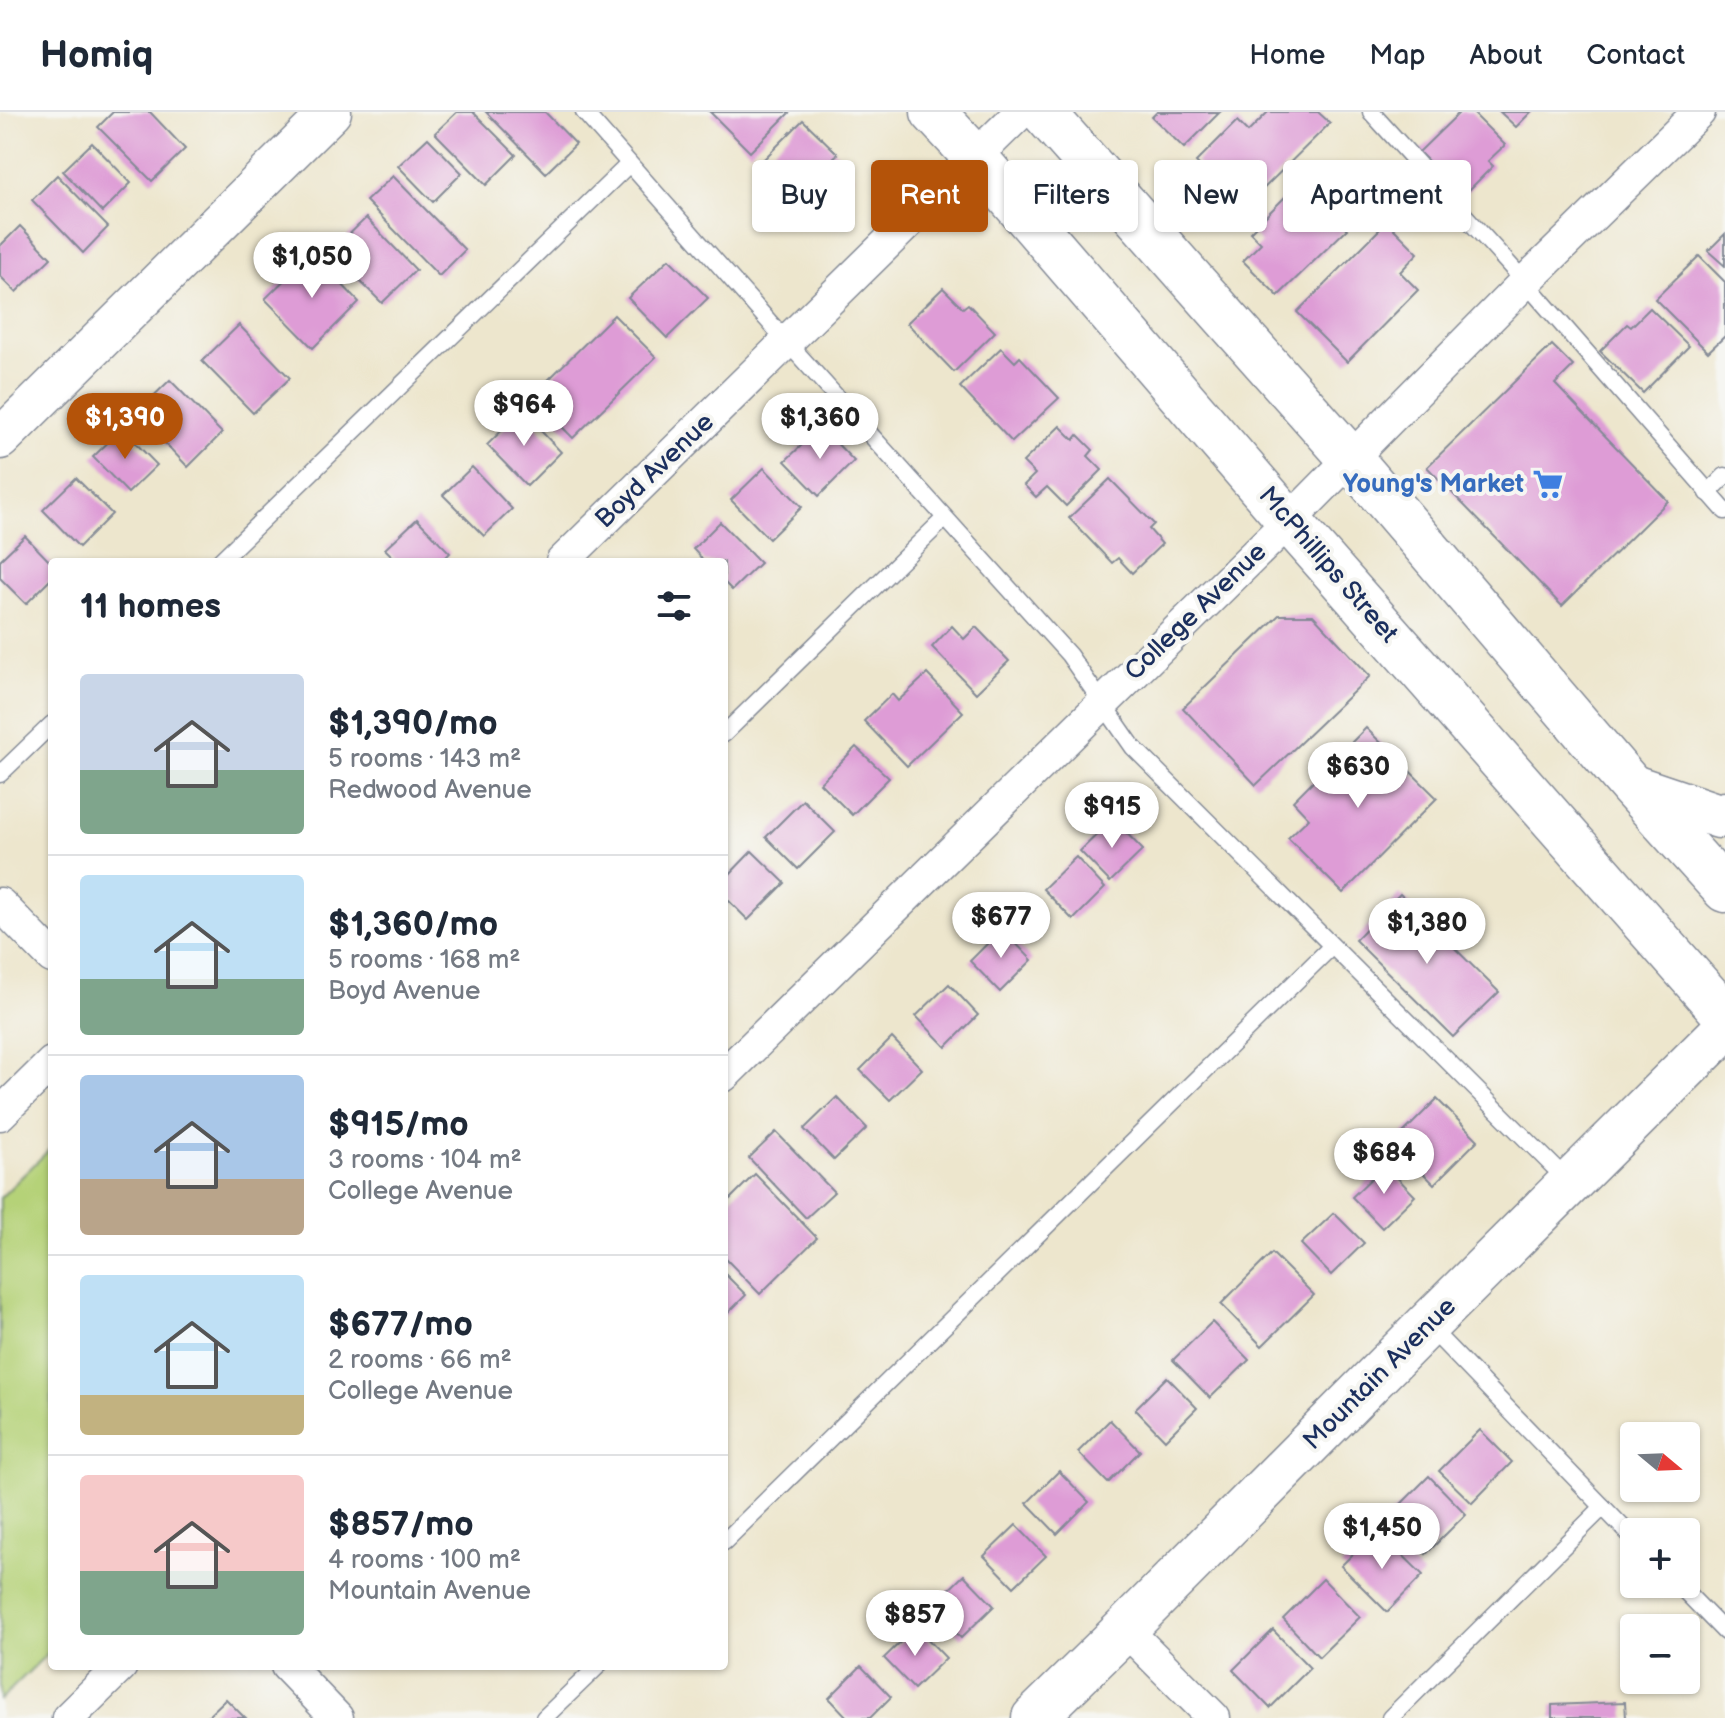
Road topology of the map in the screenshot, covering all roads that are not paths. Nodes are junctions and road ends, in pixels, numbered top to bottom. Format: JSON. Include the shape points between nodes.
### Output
{"nodes":[{"id":1,"x":331,"y":112,"type":"edge"},
{"id":2,"x":584,"y":112,"type":"edge"},
{"id":3,"x":933,"y":112,"type":"edge"},
{"id":4,"x":1021,"y":112,"type":"edge"},
{"id":5,"x":1043,"y":112,"type":"edge"},
{"id":6,"x":1371,"y":112,"type":"edge"},
{"id":7,"x":1699,"y":112,"type":"edge"},
{"id":8,"x":975,"y":157,"type":"junction"},
{"id":9,"x":629,"y":164,"type":"junction"},
{"id":10,"x":1525,"y":282,"type":"junction"},
{"id":11,"x":787,"y":342,"type":"junction"},
{"id":12,"x":0,"y":439,"type":"edge"},
{"id":13,"x":1350,"y":458,"type":"junction"},
{"id":14,"x":1725,"y":476,"type":"edge"},
{"id":15,"x":1708,"y":493,"type":"junction"},
{"id":16,"x":1725,"y":511,"type":"edge"},
{"id":17,"x":945,"y":518,"type":"junction"},
{"id":18,"x":1289,"y":521,"type":"junction"},
{"id":19,"x":223,"y":558,"type":"edge"},
{"id":20,"x":566,"y":558,"type":"edge"},
{"id":21,"x":1104,"y":703,"type":"junction"},
{"id":22,"x":48,"y":728,"type":"edge"},
{"id":23,"x":728,"y":730,"type":"edge"},
{"id":24,"x":0,"y":774,"type":"edge"},
{"id":25,"x":1631,"y":786,"type":"junction"},
{"id":26,"x":1725,"y":814,"type":"edge"},
{"id":27,"x":1725,"y":890,"type":"edge"},
{"id":28,"x":0,"y":904,"type":"edge"},
{"id":29,"x":1332,"y":946,"type":"junction"},
{"id":30,"x":48,"y":953,"type":"edge"},
{"id":31,"x":1725,"y":1015,"type":"edge"},
{"id":32,"x":1725,"y":1029,"type":"edge"},
{"id":33,"x":48,"y":1067,"type":"edge"},
{"id":34,"x":728,"y":1071,"type":"edge"},
{"id":35,"x":0,"y":1114,"type":"edge"},
{"id":36,"x":1570,"y":1184,"type":"junction"},
{"id":37,"x":1427,"y":1325,"type":"junction"},
{"id":38,"x":1603,"y":1507,"type":"junction"},
{"id":39,"x":1620,"y":1525,"type":"edge"},
{"id":40,"x":728,"y":1538,"type":"edge"},
{"id":41,"x":1692,"y":1598,"type":"edge"},
{"id":42,"x":1125,"y":1629,"type":"junction"},
{"id":43,"x":1725,"y":1632,"type":"edge"},
{"id":44,"x":117,"y":1670,"type":"edge"},
{"id":45,"x":291,"y":1670,"type":"edge"},
{"id":46,"x":594,"y":1670,"type":"edge"},
{"id":47,"x":68,"y":1718,"type":"edge"},
{"id":48,"x":337,"y":1718,"type":"edge"},
{"id":49,"x":544,"y":1718,"type":"edge"},
{"id":50,"x":1034,"y":1718,"type":"edge"},
{"id":51,"x":1214,"y":1718,"type":"edge"},
{"id":52,"x":1390,"y":1718,"type":"edge"}],
"edges":[{"from":1,"to":12,"type":"street"},
{"from":2,"to":9,"type":"lane"},
{"from":3,"to":8,"type":"main road","name":"McPhillips Street"},
{"from":4,"to":8,"type":"street","name":"Boyd Avenue"},
{"from":5,"to":13,"type":"main road"},
{"from":6,"to":10,"type":"lane"},
{"from":7,"to":10,"type":"street","name":"College Avenue"},
{"from":8,"to":11,"type":"street","name":"Boyd Avenue"},
{"from":8,"to":18,"type":"main road","name":"McPhillips Street"},
{"from":9,"to":11,"type":"lane"},
{"from":9,"to":19,"type":"lane"},
{"from":10,"to":13,"type":"street","name":"College Avenue"},
{"from":10,"to":15,"type":"lane"},
{"from":11,"to":17,"type":"lane"},
{"from":11,"to":20,"type":"street","name":"Boyd Avenue"},
{"from":13,"to":18,"type":"street","name":"College Avenue"},
{"from":13,"to":25,"type":"main road"},
{"from":14,"to":15,"type":"lane"},
{"from":15,"to":16,"type":"lane"},
{"from":17,"to":21,"type":"lane","via":[[1069,655]]},
{"from":17,"to":23,"type":"lane"},
{"from":18,"to":21,"type":"street","name":"College Avenue"},
{"from":18,"to":31,"type":"main road","name":"McPhillips Street"},
{"from":21,"to":29,"type":"lane","via":[[1133,747]]},
{"from":21,"to":34,"type":"street","name":"College Avenue"},
{"from":22,"to":24,"type":"lane"},
{"from":25,"to":26,"type":"main road"},
{"from":25,"to":27,"type":"main road"},
{"from":28,"to":30,"type":"street"},
{"from":29,"to":36,"type":"lane"},
{"from":29,"to":40,"type":"lane"},
{"from":32,"to":36,"type":"main road","name":"Mountain Avenue"},
{"from":33,"to":35,"type":"street"},
{"from":36,"to":37,"type":"main road","name":"Mountain Avenue"},
{"from":37,"to":38,"type":"lane"},
{"from":37,"to":42,"type":"main road","name":"Mountain Avenue"},
{"from":38,"to":39,"type":"lane"},
{"from":38,"to":52,"type":"lane"},
{"from":41,"to":43,"type":"lane"},
{"from":42,"to":50,"type":"main road","name":"Mountain Avenue"},
{"from":42,"to":51,"type":"street"},
{"from":44,"to":47,"type":"street"},
{"from":45,"to":48,"type":"street"},
{"from":46,"to":49,"type":"lane"}]}
